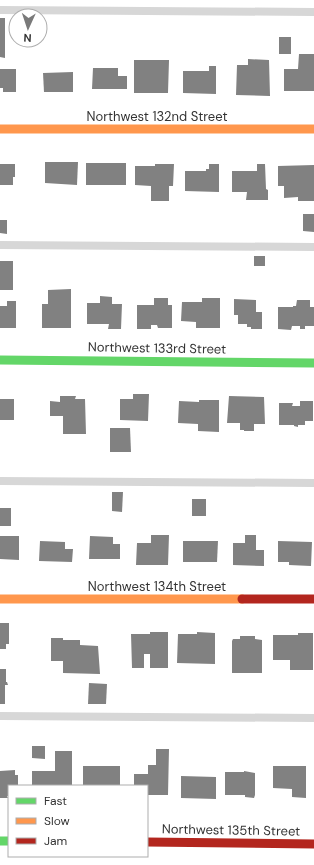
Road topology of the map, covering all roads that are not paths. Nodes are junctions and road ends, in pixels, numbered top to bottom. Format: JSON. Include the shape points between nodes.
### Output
{"nodes":[{"id":1,"x":0,"y":10,"type":"edge"},
{"id":2,"x":314,"y":12,"type":"edge"},
{"id":3,"x":0,"y":129,"type":"edge"},
{"id":4,"x":314,"y":130,"type":"edge"},
{"id":5,"x":0,"y":245,"type":"edge"},
{"id":6,"x":314,"y":247,"type":"edge"},
{"id":7,"x":0,"y":360,"type":"edge"},
{"id":8,"x":314,"y":363,"type":"edge"},
{"id":9,"x":0,"y":481,"type":"edge"},
{"id":10,"x":314,"y":483,"type":"edge"},
{"id":11,"x":0,"y":599,"type":"edge"},
{"id":12,"x":314,"y":599,"type":"edge"},
{"id":13,"x":0,"y":716,"type":"edge"},
{"id":14,"x":314,"y":718,"type":"edge"},
{"id":15,"x":148,"y":842,"type":"edge"},
{"id":16,"x":314,"y":844,"type":"edge"}],
"edges":[{"from":1,"to":2,"type":"lane"},
{"from":3,"to":4,"type":"street","name":"Northwest 132nd Street"},
{"from":5,"to":6,"type":"lane"},
{"from":7,"to":8,"type":"street","name":"Northwest 133rd Street"},
{"from":9,"to":10,"type":"lane"},
{"from":11,"to":12,"type":"street","name":"Northwest 134th Street"},
{"from":13,"to":14,"type":"lane"},
{"from":15,"to":16,"type":"street","name":"Northwest 135th Street"}]}
